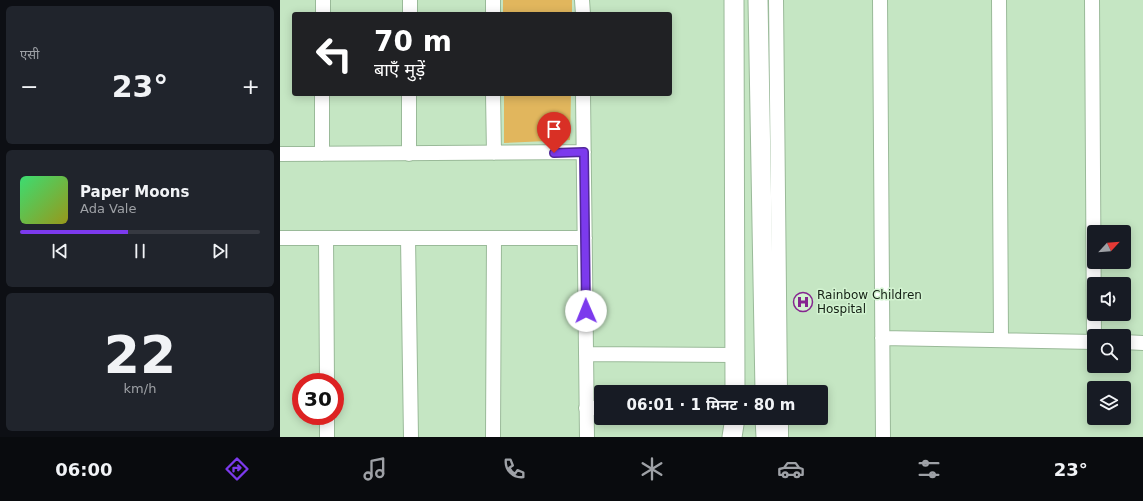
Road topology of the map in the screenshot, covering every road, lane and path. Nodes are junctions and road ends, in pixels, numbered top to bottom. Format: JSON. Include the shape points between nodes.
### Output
{"nodes":[{"id":1,"x":323,"y":0,"type":"edge"},
{"id":2,"x":410,"y":0,"type":"edge"},
{"id":3,"x":493,"y":0,"type":"edge"},
{"id":4,"x":582,"y":0,"type":"edge"},
{"id":5,"x":734,"y":0,"type":"edge"},
{"id":6,"x":758,"y":0,"type":"edge"},
{"id":7,"x":776,"y":0,"type":"edge"},
{"id":8,"x":880,"y":0,"type":"edge"},
{"id":9,"x":999,"y":0,"type":"edge"},
{"id":10,"x":1092,"y":0,"type":"edge"},
{"id":11,"x":323,"y":12,"type":"edge"},
{"id":12,"x":410,"y":12,"type":"edge"},
{"id":13,"x":493,"y":12,"type":"edge"},
{"id":14,"x":583,"y":12,"type":"edge"},
{"id":15,"x":322,"y":96,"type":"edge"},
{"id":16,"x":409,"y":96,"type":"edge"},
{"id":17,"x":493,"y":96,"type":"edge"},
{"id":18,"x":583,"y":96,"type":"edge"},
{"id":19,"x":584,"y":152,"type":"junction"},
{"id":20,"x":494,"y":153,"type":"junction"},
{"id":21,"x":280,"y":154,"type":"edge"},
{"id":22,"x":322,"y":154,"type":"junction"},
{"id":23,"x":409,"y":154,"type":"junction"},
{"id":24,"x":280,"y":238,"type":"edge"},
{"id":25,"x":326,"y":238,"type":"junction"},
{"id":26,"x":408,"y":238,"type":"junction"},
{"id":27,"x":494,"y":238,"type":"junction"},
{"id":28,"x":585,"y":238,"type":"junction"},
{"id":29,"x":1094,"y":329,"type":"edge"},
{"id":30,"x":882,"y":338,"type":"junction"},
{"id":31,"x":1001,"y":340,"type":"junction"},
{"id":32,"x":1087,"y":342,"type":"edge"},
{"id":33,"x":1131,"y":342,"type":"edge"},
{"id":34,"x":1143,"y":342,"type":"edge"},
{"id":35,"x":586,"y":354,"type":"junction"},
{"id":36,"x":734,"y":355,"type":"junction"},
{"id":37,"x":327,"y":373,"type":"edge"},
{"id":38,"x":735,"y":385,"type":"edge"},
{"id":39,"x":765,"y":385,"type":"edge"},
{"id":40,"x":780,"y":385,"type":"edge"},
{"id":41,"x":586,"y":408,"type":"junction"},
{"id":42,"x":594,"y":408,"type":"edge"},
{"id":43,"x":327,"y":425,"type":"edge"},
{"id":44,"x":734,"y":425,"type":"edge"},
{"id":45,"x":765,"y":425,"type":"edge"},
{"id":46,"x":781,"y":425,"type":"edge"},
{"id":47,"x":327,"y":437,"type":"edge"},
{"id":48,"x":411,"y":437,"type":"edge"},
{"id":49,"x":493,"y":437,"type":"edge"},
{"id":50,"x":587,"y":437,"type":"edge"},
{"id":51,"x":732,"y":437,"type":"edge"},
{"id":52,"x":766,"y":437,"type":"edge"},
{"id":53,"x":782,"y":437,"type":"edge"},
{"id":54,"x":883,"y":437,"type":"edge"}],
"edges":[{"from":1,"to":11,"type":"street"},
{"from":2,"to":12,"type":"street"},
{"from":3,"to":13,"type":"street"},
{"from":4,"to":14,"type":"street"},
{"from":5,"to":36,"type":"street"},
{"from":6,"to":39,"type":"street"},
{"from":7,"to":40,"type":"street"},
{"from":8,"to":30,"type":"street"},
{"from":9,"to":31,"type":"street"},
{"from":10,"to":29,"type":"street"},
{"from":15,"to":22,"type":"street"},
{"from":16,"to":23,"type":"street"},
{"from":17,"to":20,"type":"street"},
{"from":18,"to":19,"type":"street"},
{"from":19,"to":20,"type":"street"},
{"from":19,"to":28,"type":"street"},
{"from":20,"to":23,"type":"street"},
{"from":21,"to":22,"type":"street"},
{"from":22,"to":23,"type":"street"},
{"from":24,"to":25,"type":"street"},
{"from":25,"to":26,"type":"street"},
{"from":25,"to":37,"type":"street"},
{"from":26,"to":27,"type":"street"},
{"from":26,"to":48,"type":"street"},
{"from":27,"to":28,"type":"street"},
{"from":27,"to":49,"type":"street"},
{"from":28,"to":35,"type":"street"},
{"from":30,"to":31,"type":"street"},
{"from":30,"to":54,"type":"street"},
{"from":31,"to":32,"type":"street"},
{"from":33,"to":34,"type":"street"},
{"from":35,"to":36,"type":"street"},
{"from":35,"to":41,"type":"street"},
{"from":36,"to":38,"type":"street"},
{"from":41,"to":42,"type":"street"},
{"from":41,"to":50,"type":"street"},
{"from":43,"to":47,"type":"street"},
{"from":44,"to":51,"type":"street"},
{"from":45,"to":52,"type":"street"},
{"from":46,"to":53,"type":"street"}]}
